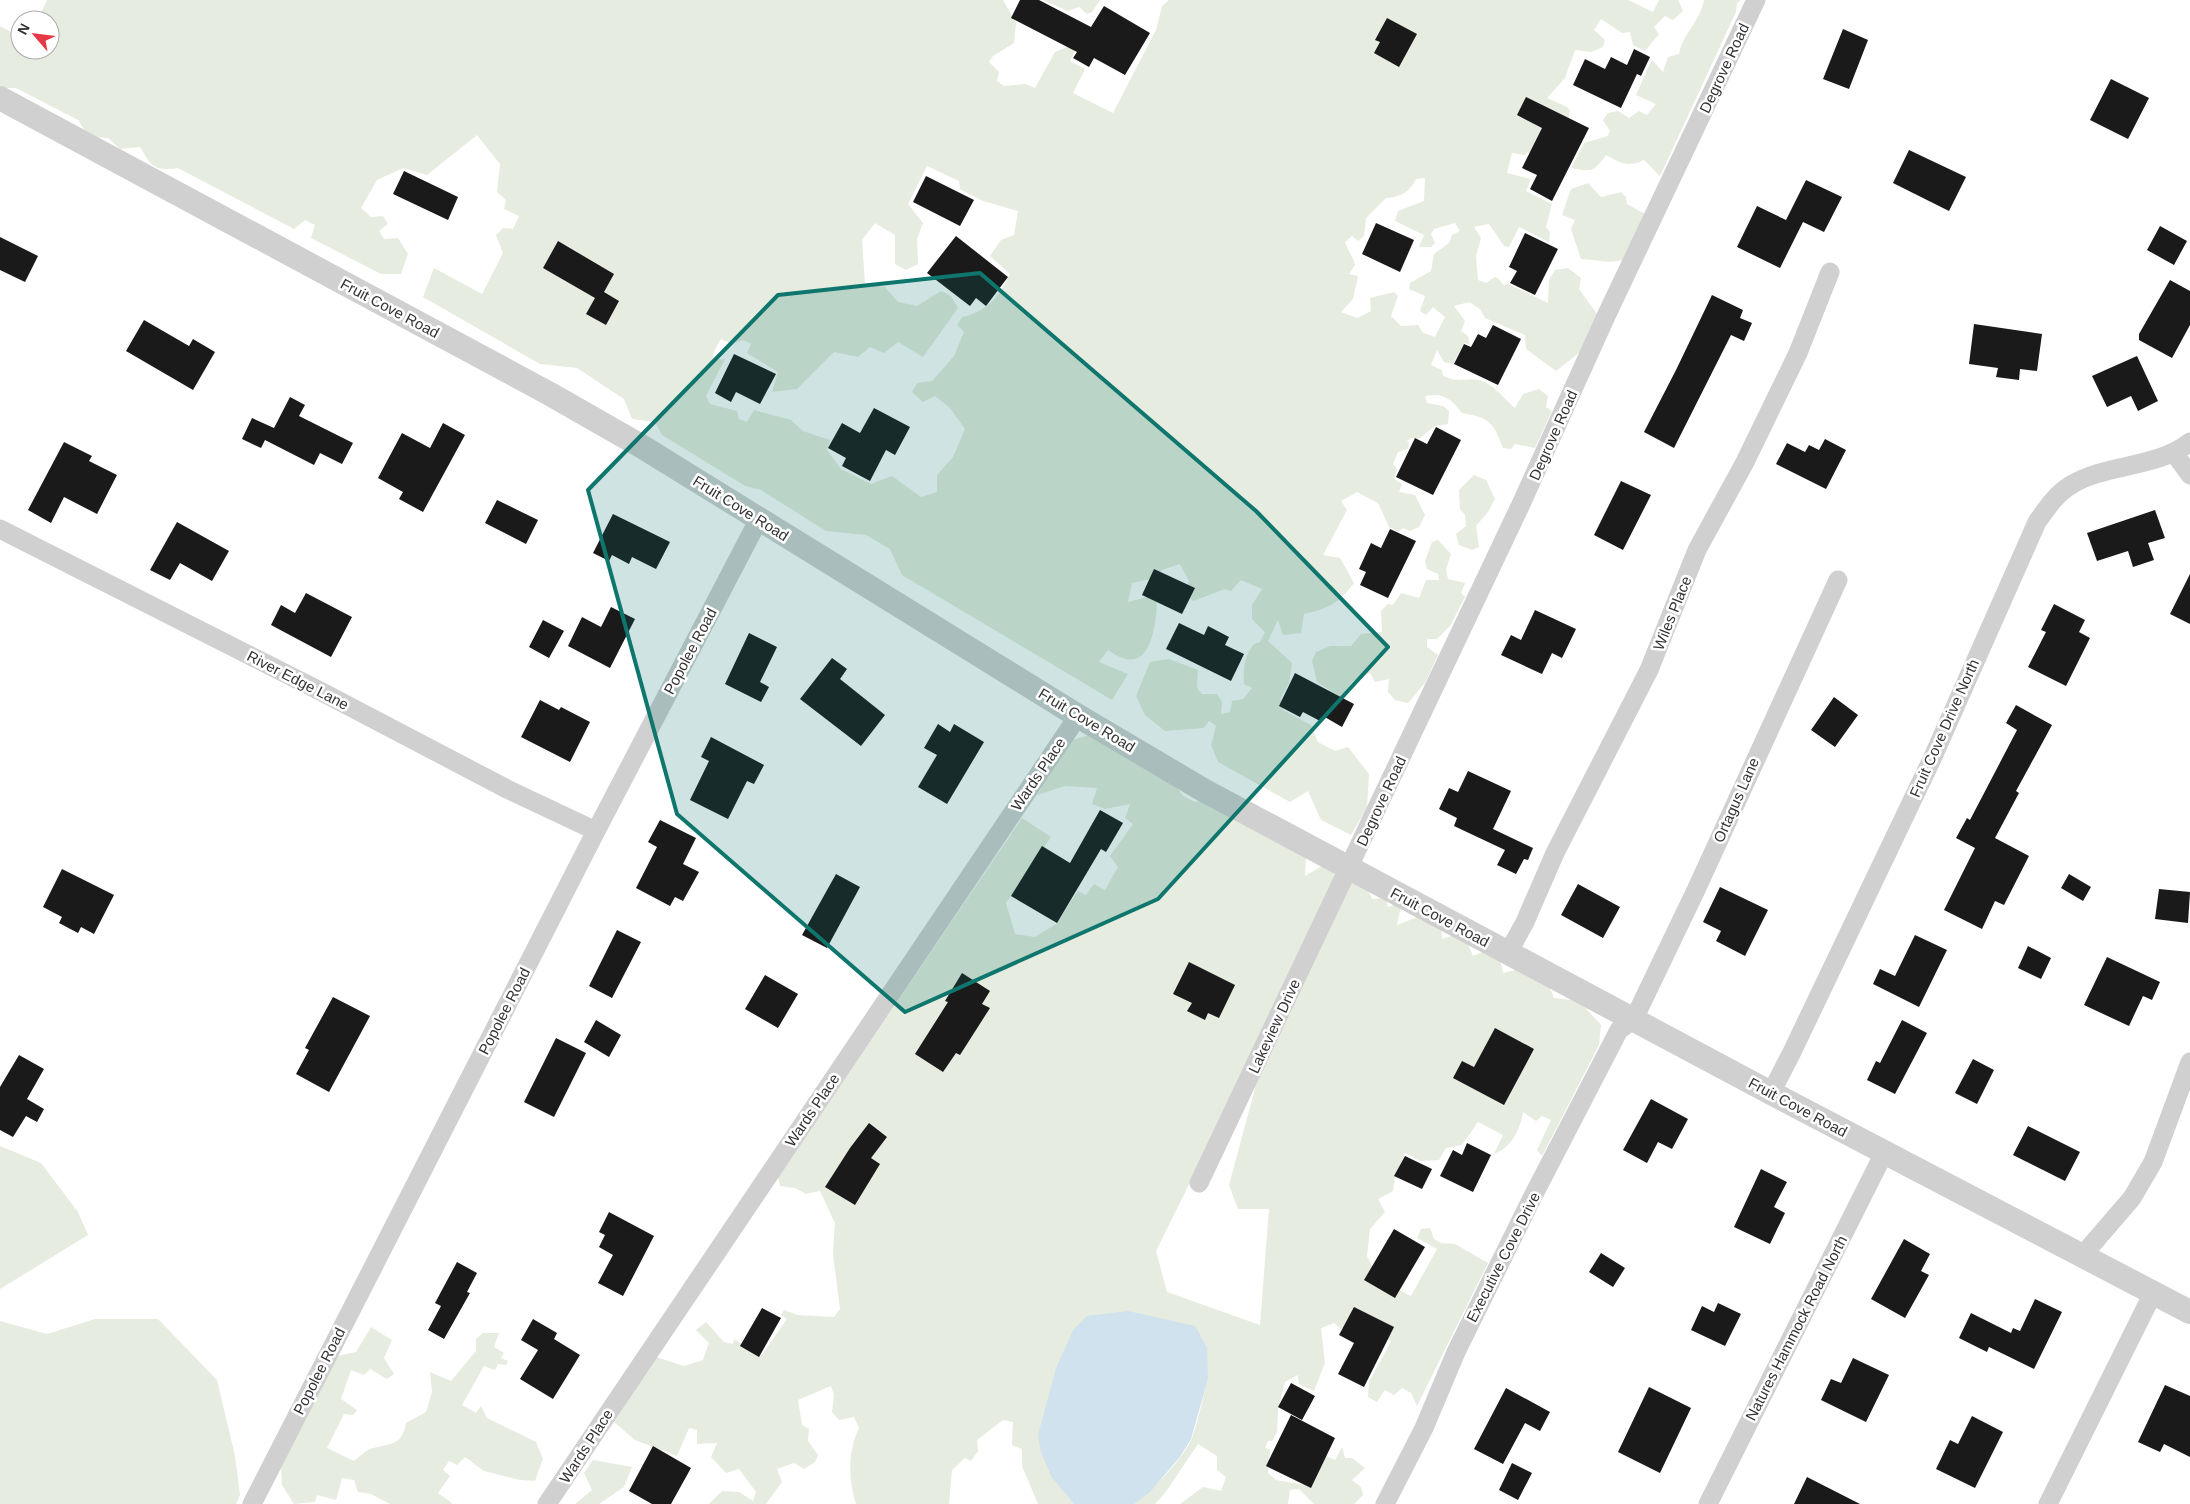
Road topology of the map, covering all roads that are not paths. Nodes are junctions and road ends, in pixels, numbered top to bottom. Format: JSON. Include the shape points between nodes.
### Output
{"nodes":[{"id":1,"x":1756,"y":0,"type":"edge"},
{"id":2,"x":0,"y":98,"type":"edge"},
{"id":3,"x":1830,"y":272,"type":"dead end"},
{"id":4,"x":2190,"y":442,"type":"edge"},
{"id":5,"x":2174,"y":453,"type":"junction"},
{"id":6,"x":2190,"y":475,"type":"edge"},
{"id":7,"x":759,"y":519,"type":"junction"},
{"id":8,"x":0,"y":529,"type":"edge"},
{"id":9,"x":1838,"y":580,"type":"dead end"},
{"id":10,"x":1078,"y":716,"type":"junction"},
{"id":11,"x":596,"y":831,"type":"junction"},
{"id":12,"x":1349,"y":869,"type":"junction"},
{"id":13,"x":1508,"y":952,"type":"junction"},
{"id":14,"x":1634,"y":1019,"type":"junction"},
{"id":15,"x":2190,"y":1062,"type":"edge"},
{"id":16,"x":1771,"y":1093,"type":"junction"},
{"id":17,"x":1884,"y":1153,"type":"junction"},
{"id":18,"x":1199,"y":1183,"type":"dead end"},
{"id":19,"x":2082,"y":1256,"type":"junction"},
{"id":20,"x":2153,"y":1293,"type":"junction"},
{"id":21,"x":2190,"y":1312,"type":"edge"},
{"id":22,"x":252,"y":1504,"type":"edge"},
{"id":23,"x":547,"y":1504,"type":"edge"},
{"id":24,"x":1385,"y":1504,"type":"edge"},
{"id":25,"x":1708,"y":1504,"type":"edge"},
{"id":26,"x":2048,"y":1504,"type":"edge"}],
"edges":[{"from":1,"to":12,"type":"street","name":"Degrove Road"},
{"from":2,"to":7,"type":"street","name":"Fruit Cove Road","via":[[550,394]]},
{"from":3,"to":13,"type":"street","name":"Wiles Place","via":[[1798,353],[1745,462],[1697,550],[1649,670]]},
{"from":4,"to":5,"type":"street","name":"Fruit Cove Drive North"},
{"from":5,"to":6,"type":"street"},
{"from":5,"to":16,"type":"street","name":"Fruit Cove Drive North","via":[[2082,479],[2053,500],[2037,522],[1932,759]]},
{"from":7,"to":10,"type":"street","name":"Fruit Cove Road"},
{"from":7,"to":11,"type":"street","name":"Popolee Road"},
{"from":8,"to":11,"type":"street","name":"River Edge Lane","via":[[507,789]]},
{"from":9,"to":14,"type":"street","name":"Ortagus Lane"},
{"from":10,"to":12,"type":"street","name":"Fruit Cove Road","via":[[1205,792]]},
{"from":10,"to":23,"type":"street","name":"Wards Place"},
{"from":11,"to":22,"type":"street","name":"Popolee Road"},
{"from":12,"to":13,"type":"street","name":"Fruit Cove Road"},
{"from":12,"to":18,"type":"street","name":"Lakeview Drive"},
{"from":13,"to":14,"type":"street","name":"Fruit Cove Road"},
{"from":14,"to":16,"type":"street","name":"Fruit Cove Road"},
{"from":14,"to":24,"type":"street","name":"Executive Cove Drive","via":[[1619,1030],[1533,1196]]},
{"from":15,"to":19,"type":"street","via":[[2153,1162],[2132,1198]]},
{"from":16,"to":17,"type":"street","name":"Fruit Cove Road"},
{"from":17,"to":19,"type":"street","name":"Fruit Cove Road"},
{"from":17,"to":25,"type":"street","name":"Natures Hammock Road North"},
{"from":19,"to":20,"type":"street","name":"Fruit Cove Road"},
{"from":20,"to":21,"type":"street","name":"Fruit Cove Road"},
{"from":20,"to":26,"type":"street"}]}
